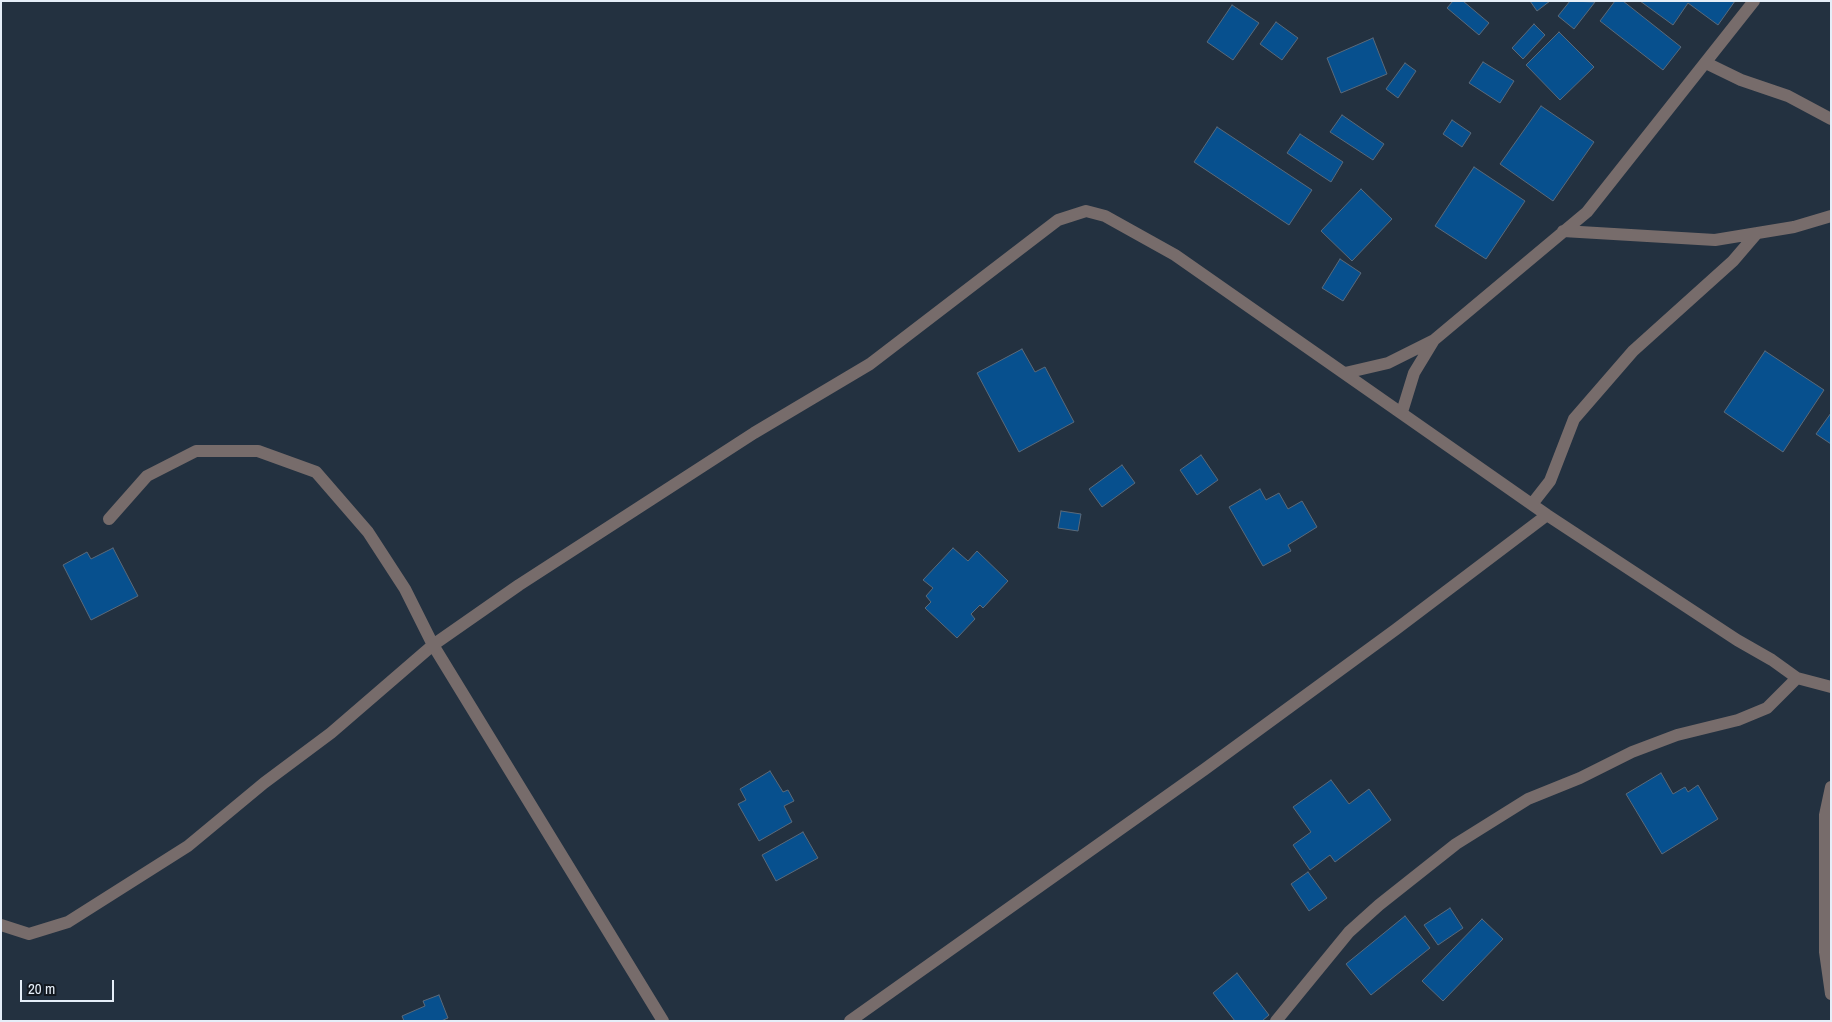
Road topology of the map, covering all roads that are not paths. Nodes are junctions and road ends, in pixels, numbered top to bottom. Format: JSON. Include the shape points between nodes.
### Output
{"nodes":[{"id":1,"x":1754,"y":1,"type":"edge"},
{"id":2,"x":1706,"y":63,"type":"junction"},
{"id":3,"x":1831,"y":119,"type":"edge"},
{"id":4,"x":1831,"y":216,"type":"edge"},
{"id":5,"x":1563,"y":231,"type":"junction"},
{"id":6,"x":1757,"y":233,"type":"junction"},
{"id":7,"x":1434,"y":340,"type":"junction"},
{"id":8,"x":1345,"y":373,"type":"junction"},
{"id":9,"x":1402,"y":412,"type":"junction"},
{"id":10,"x":1532,"y":504,"type":"junction"},
{"id":11,"x":1547,"y":515,"type":"junction"},
{"id":12,"x":109,"y":520,"type":"dead end"},
{"id":13,"x":433,"y":645,"type":"junction"},
{"id":14,"x":1797,"y":678,"type":"junction"},
{"id":15,"x":1831,"y":687,"type":"edge"},
{"id":16,"x":1831,"y":787,"type":"edge"},
{"id":17,"x":1,"y":925,"type":"edge"},
{"id":18,"x":1831,"y":994,"type":"edge"},
{"id":19,"x":663,"y":1021,"type":"edge"},
{"id":20,"x":850,"y":1021,"type":"edge"},
{"id":21,"x":1276,"y":1021,"type":"edge"}],
"edges":[{"from":1,"to":2,"type":"street"},
{"from":2,"to":3,"type":"street","via":[[1741,80],[1788,96]]},
{"from":2,"to":5,"type":"street","via":[[1587,212]]},
{"from":4,"to":6,"type":"street"},
{"from":5,"to":6,"type":"street","via":[[1715,240]]},
{"from":5,"to":7,"type":"street"},
{"from":6,"to":10,"type":"street","via":[[1733,261],[1633,351],[1574,419],[1550,481]]},
{"from":7,"to":8,"type":"street","via":[[1388,363]]},
{"from":7,"to":9,"type":"street","via":[[1414,373]]},
{"from":8,"to":9,"type":"street"},
{"from":8,"to":13,"type":"street","via":[[1175,255],[1105,216],[1086,211],[1058,220],[870,364],[746,438],[519,585]]},
{"from":9,"to":10,"type":"street"},
{"from":10,"to":11,"type":"street"},
{"from":11,"to":14,"type":"street"},
{"from":11,"to":20,"type":"street","via":[[1213,764]]},
{"from":12,"to":13,"type":"street","via":[[147,476],[196,452],[258,451],[316,472],[368,532],[404,589]]},
{"from":13,"to":17,"type":"street","via":[[331,733],[188,846],[68,922],[29,934]]},
{"from":13,"to":19,"type":"street"},
{"from":14,"to":15,"type":"street"},
{"from":14,"to":21,"type":"street","via":[[1767,708],[1632,752],[1528,799],[1456,844],[1349,932]]},
{"from":16,"to":18,"type":"street","via":[[1824,815],[1826,952]]}]}
